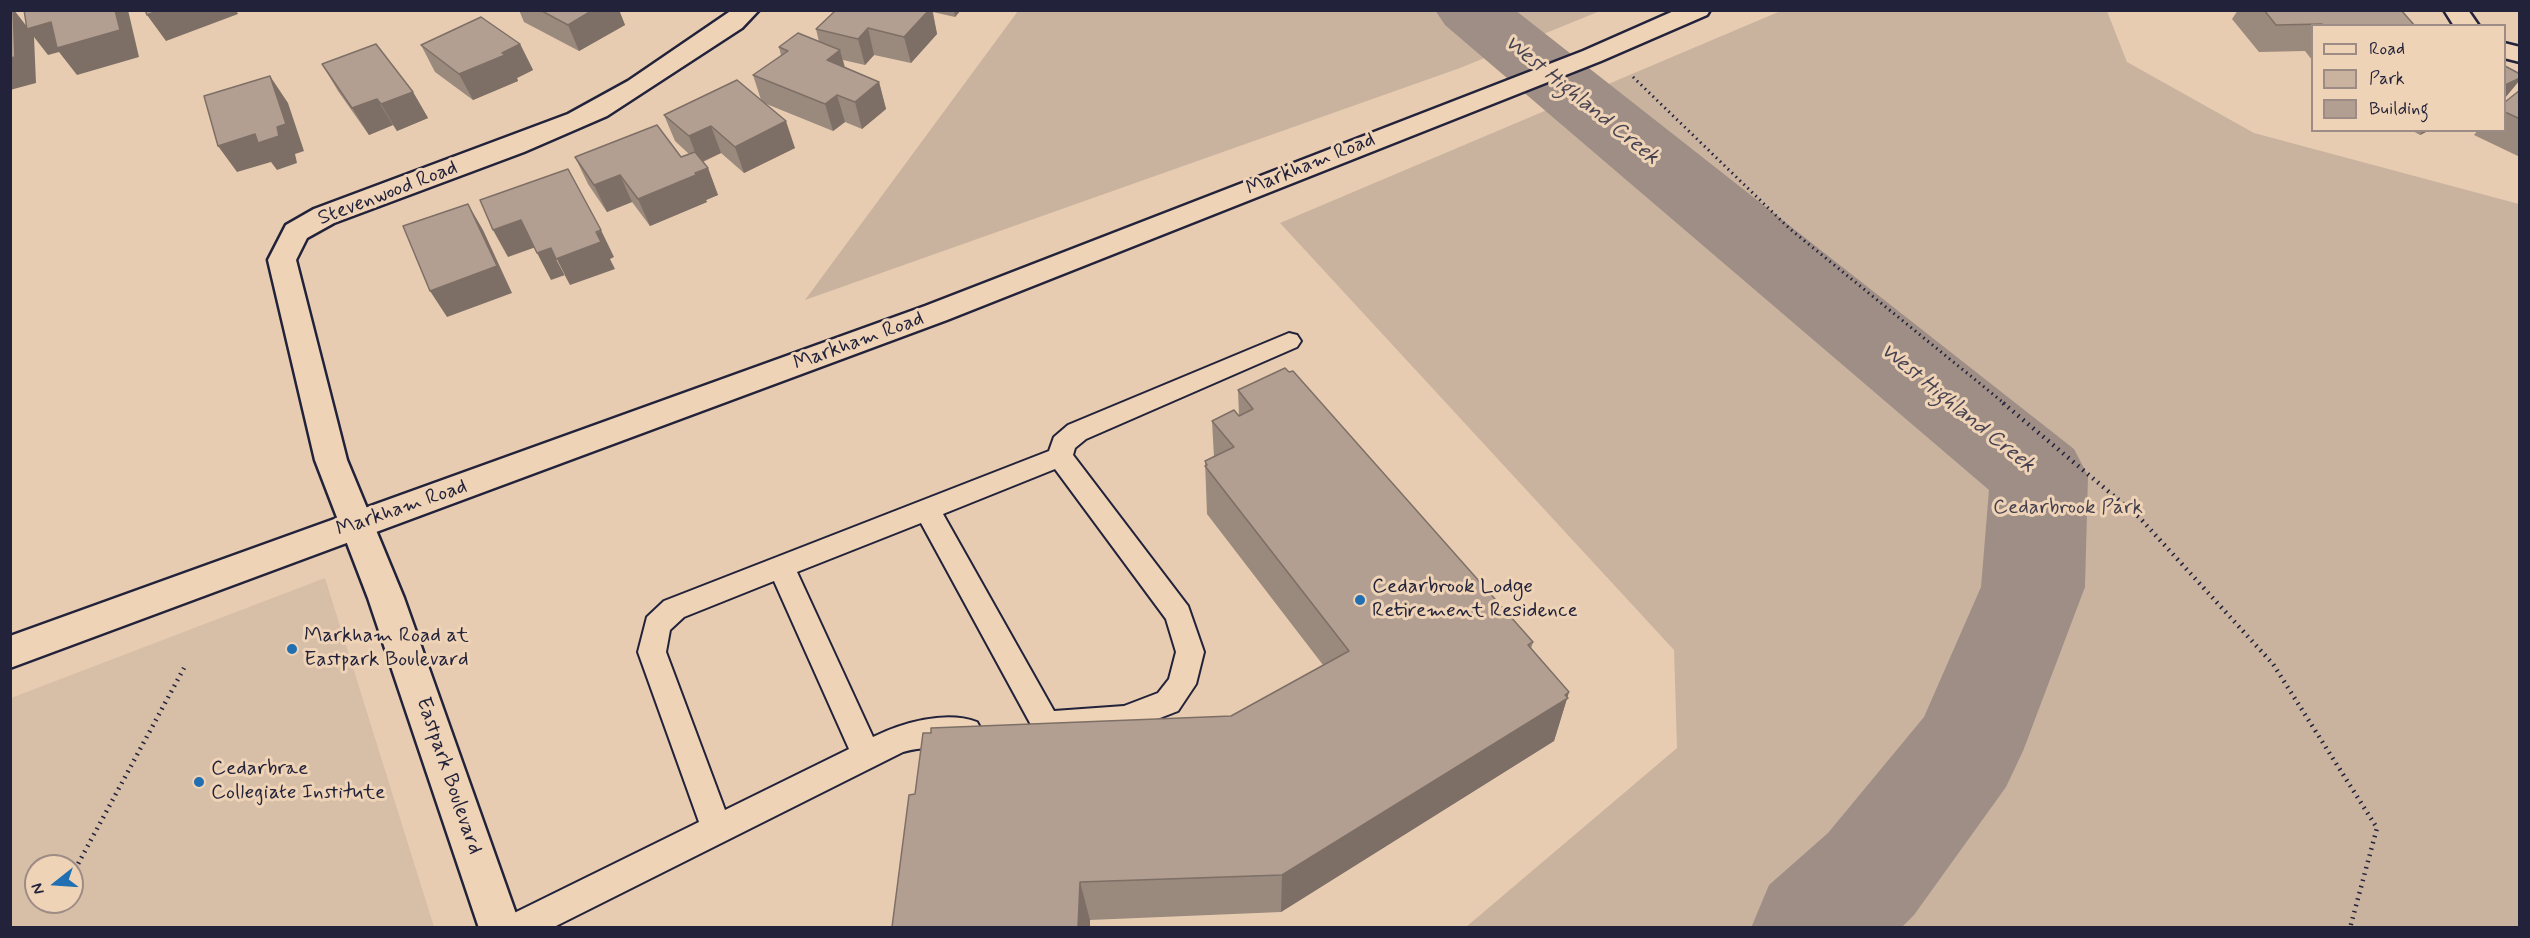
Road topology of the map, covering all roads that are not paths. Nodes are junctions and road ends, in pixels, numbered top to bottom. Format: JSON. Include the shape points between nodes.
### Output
{"nodes":[{"id":1,"x":747,"y":10,"type":"edge"},
{"id":2,"x":1698,"y":10,"type":"edge"},
{"id":3,"x":2456,"y":10,"type":"edge"},
{"id":4,"x":2466,"y":24,"type":"edge"},
{"id":5,"x":1289,"y":341,"type":"dead end"},
{"id":6,"x":1060,"y":457,"type":"junction"},
{"id":7,"x":927,"y":509,"type":"junction"},
{"id":8,"x":357,"y":525,"type":"junction"},
{"id":9,"x":781,"y":567,"type":"junction"},
{"id":10,"x":10,"y":652,"type":"edge"},
{"id":11,"x":1046,"y":725,"type":"junction"},
{"id":12,"x":866,"y":755,"type":"junction"},
{"id":13,"x":717,"y":830,"type":"junction"},
{"id":14,"x":500,"y":927,"type":"edge"},
{"id":15,"x":517,"y":927,"type":"edge"}],
"edges":[{"from":1,"to":8,"type":"main road","name":"Stevenwood Road","via":[[733,24],[580,119],[334,212],[297,232],[282,260],[331,460]]},
{"from":2,"to":8,"type":"main road","name":"Markham Road","via":[[1592,56],[936,314]]},
{"from":3,"to":4,"type":"main road"},
{"from":5,"to":6,"type":"lane","via":[[1077,432],[1063,444]]},
{"from":6,"to":7,"type":"lane"},
{"from":6,"to":11,"type":"lane","via":[[1178,614],[1190,652],[1182,684],[1168,702],[1124,719]]},
{"from":7,"to":9,"type":"lane"},
{"from":7,"to":11,"type":"lane"},
{"from":8,"to":10,"type":"main road","name":"Markham Road"},
{"from":8,"to":14,"type":"main road","name":"Eastpark Boulevard"},
{"from":9,"to":12,"type":"lane"},
{"from":9,"to":13,"type":"lane","via":[[674,609],[657,625],[652,652]]},
{"from":11,"to":12,"type":"lane","via":[[922,733]]},
{"from":12,"to":13,"type":"lane"},
{"from":13,"to":15,"type":"lane"}]}
